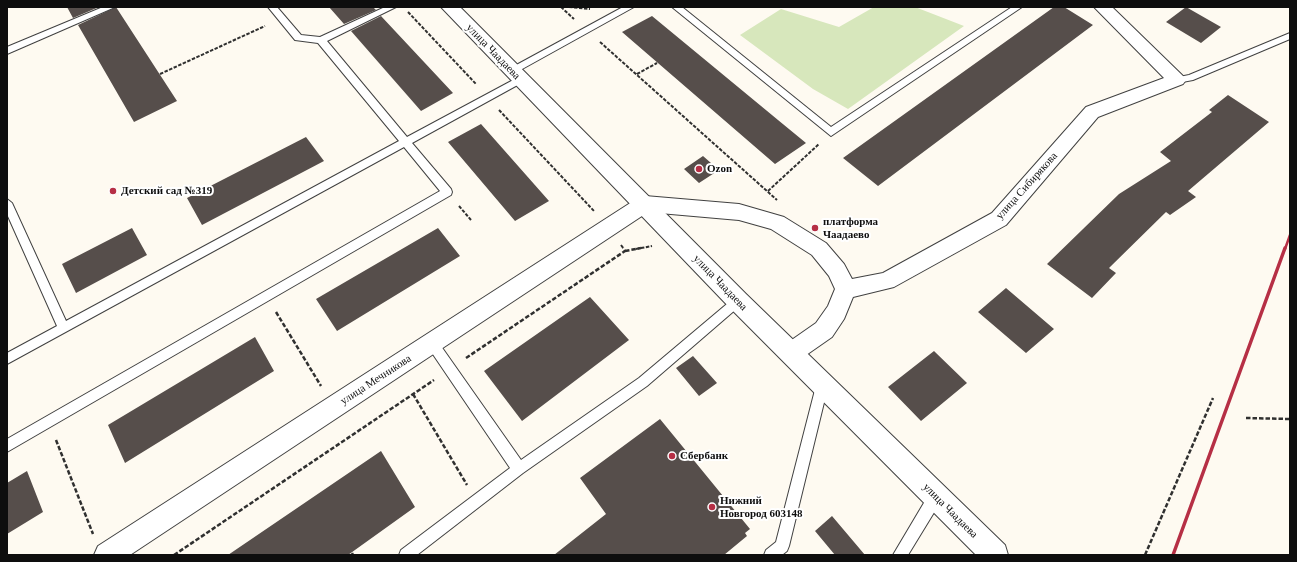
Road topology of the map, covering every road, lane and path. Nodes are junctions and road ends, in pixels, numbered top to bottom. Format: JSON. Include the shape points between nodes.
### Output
{"nodes":[{"id":1,"x":112,"y":7,"type":"edge"},
{"id":2,"x":272,"y":7,"type":"edge"},
{"id":3,"x":392,"y":7,"type":"edge"},
{"id":4,"x":404,"y":7,"type":"edge"},
{"id":5,"x":450,"y":7,"type":"edge"},
{"id":6,"x":561,"y":7,"type":"edge"},
{"id":7,"x":629,"y":7,"type":"edge"},
{"id":8,"x":676,"y":7,"type":"edge"},
{"id":9,"x":1018,"y":7,"type":"edge"},
{"id":10,"x":1102,"y":7,"type":"edge"},
{"id":11,"x":282,"y":18,"type":"junction"},
{"id":12,"x":587,"y":30,"type":"junction"},
{"id":13,"x":1290,"y":36,"type":"edge"},
{"id":14,"x":322,"y":40,"type":"junction"},
{"id":15,"x":7,"y":51,"type":"edge"},
{"id":16,"x":657,"y":62,"type":"dead end"},
{"id":17,"x":160,"y":74,"type":"dead end"},
{"id":18,"x":637,"y":74,"type":"junction"},
{"id":19,"x":516,"y":75,"type":"junction"},
{"id":20,"x":1177,"y":80,"type":"junction"},
{"id":21,"x":488,"y":97,"type":"junction"},
{"id":22,"x":831,"y":132,"type":"junction"},
{"id":23,"x":407,"y":142,"type":"junction"},
{"id":24,"x":768,"y":191,"type":"junction"},
{"id":25,"x":778,"y":201,"type":"dead end"},
{"id":26,"x":7,"y":203,"type":"edge"},
{"id":27,"x":645,"y":204,"type":"junction"},
{"id":28,"x":609,"y":228,"type":"junction"},
{"id":29,"x":846,"y":289,"type":"junction"},
{"id":30,"x":266,"y":296,"type":"junction"},
{"id":31,"x":738,"y":301,"type":"junction"},
{"id":32,"x":64,"y":328,"type":"junction"},
{"id":33,"x":432,"y":343,"type":"junction"},
{"id":34,"x":790,"y":353,"type":"junction"},
{"id":35,"x":7,"y":359,"type":"edge"},
{"id":36,"x":450,"y":369,"type":"junction"},
{"id":37,"x":822,"y":386,"type":"junction"},
{"id":38,"x":413,"y":394,"type":"junction"},
{"id":39,"x":1213,"y":398,"type":"dead end"},
{"id":40,"x":334,"y":407,"type":"junction"},
{"id":41,"x":1246,"y":418,"type":"dead end"},
{"id":42,"x":1290,"y":419,"type":"edge"},
{"id":43,"x":49,"y":422,"type":"junction"},
{"id":44,"x":7,"y":446,"type":"edge"},
{"id":45,"x":518,"y":470,"type":"junction"},
{"id":46,"x":936,"y":496,"type":"junction"},
{"id":47,"x":477,"y":501,"type":"junction"},
{"id":48,"x":101,"y":548,"type":"edge"},
{"id":49,"x":174,"y":555,"type":"edge"},
{"id":50,"x":406,"y":555,"type":"edge"},
{"id":51,"x":771,"y":555,"type":"edge"},
{"id":52,"x":900,"y":555,"type":"edge"},
{"id":53,"x":995,"y":555,"type":"edge"},
{"id":54,"x":1145,"y":555,"type":"edge"}],
"edges":[{"from":1,"to":15,"type":"lane"},
{"from":2,"to":11,"type":"lane"},
{"from":3,"to":14,"type":"lane"},
{"from":4,"to":21,"type":"path"},
{"from":5,"to":19,"type":"street","name":"улица Чаадаева"},
{"from":6,"to":12,"type":"path"},
{"from":7,"to":12,"type":"lane"},
{"from":8,"to":22,"type":"lane"},
{"from":9,"to":22,"type":"lane"},
{"from":10,"to":20,"type":"street"},
{"from":11,"to":14,"type":"lane","via":[[298,38]]},
{"from":11,"to":17,"type":"path"},
{"from":12,"to":18,"type":"path"},
{"from":12,"to":19,"type":"lane"},
{"from":13,"to":20,"type":"lane","via":[[1190,78]]},
{"from":14,"to":23,"type":"lane"},
{"from":16,"to":18,"type":"path"},
{"from":18,"to":24,"type":"path"},
{"from":19,"to":21,"type":"lane"},
{"from":19,"to":27,"type":"street","name":"улица Чаадаева"},
{"from":20,"to":29,"type":"street","name":"улица Сибирякова","via":[[1092,112],[999,219],[888,281]]},
{"from":21,"to":23,"type":"lane"},
{"from":21,"to":28,"type":"path"},
{"from":22,"to":24,"type":"path"},
{"from":23,"to":30,"type":"lane","via":[[447,192]]},
{"from":23,"to":32,"type":"lane"},
{"from":24,"to":25,"type":"path"},
{"from":26,"to":32,"type":"lane"},
{"from":27,"to":28,"type":"street","name":"улица Мечникова"},
{"from":27,"to":29,"type":"street","via":[[739,212],[777,223],[819,249],[837,270]]},
{"from":27,"to":31,"type":"street","name":"улица Чаадаева"},
{"from":28,"to":33,"type":"street","name":"улица Мечникова"},
{"from":28,"to":36,"type":"path","via":[[625,251]]},
{"from":29,"to":34,"type":"street","via":[[836,312],[824,330]]},
{"from":30,"to":40,"type":"path"},
{"from":30,"to":43,"type":"lane"},
{"from":31,"to":34,"type":"street","name":"улица Чаадаева"},
{"from":31,"to":45,"type":"lane","via":[[643,382]]},
{"from":32,"to":35,"type":"lane"},
{"from":33,"to":36,"type":"lane"},
{"from":33,"to":40,"type":"street","name":"улица Мечникова"},
{"from":34,"to":37,"type":"street","name":"улица Чаадаева"},
{"from":36,"to":38,"type":"path"},
{"from":36,"to":45,"type":"lane"},
{"from":37,"to":46,"type":"street","name":"улица Чаадаева"},
{"from":37,"to":51,"type":"lane","via":[[782,546]]},
{"from":38,"to":47,"type":"path"},
{"from":38,"to":49,"type":"path"},
{"from":39,"to":54,"type":"path"},
{"from":40,"to":48,"type":"street","name":"улица Мечникова"},
{"from":41,"to":42,"type":"path"},
{"from":43,"to":44,"type":"lane"},
{"from":43,"to":48,"type":"path"},
{"from":45,"to":47,"type":"lane"},
{"from":46,"to":52,"type":"lane"},
{"from":46,"to":53,"type":"street","name":"улица Чаадаева"},
{"from":47,"to":50,"type":"lane"}]}
